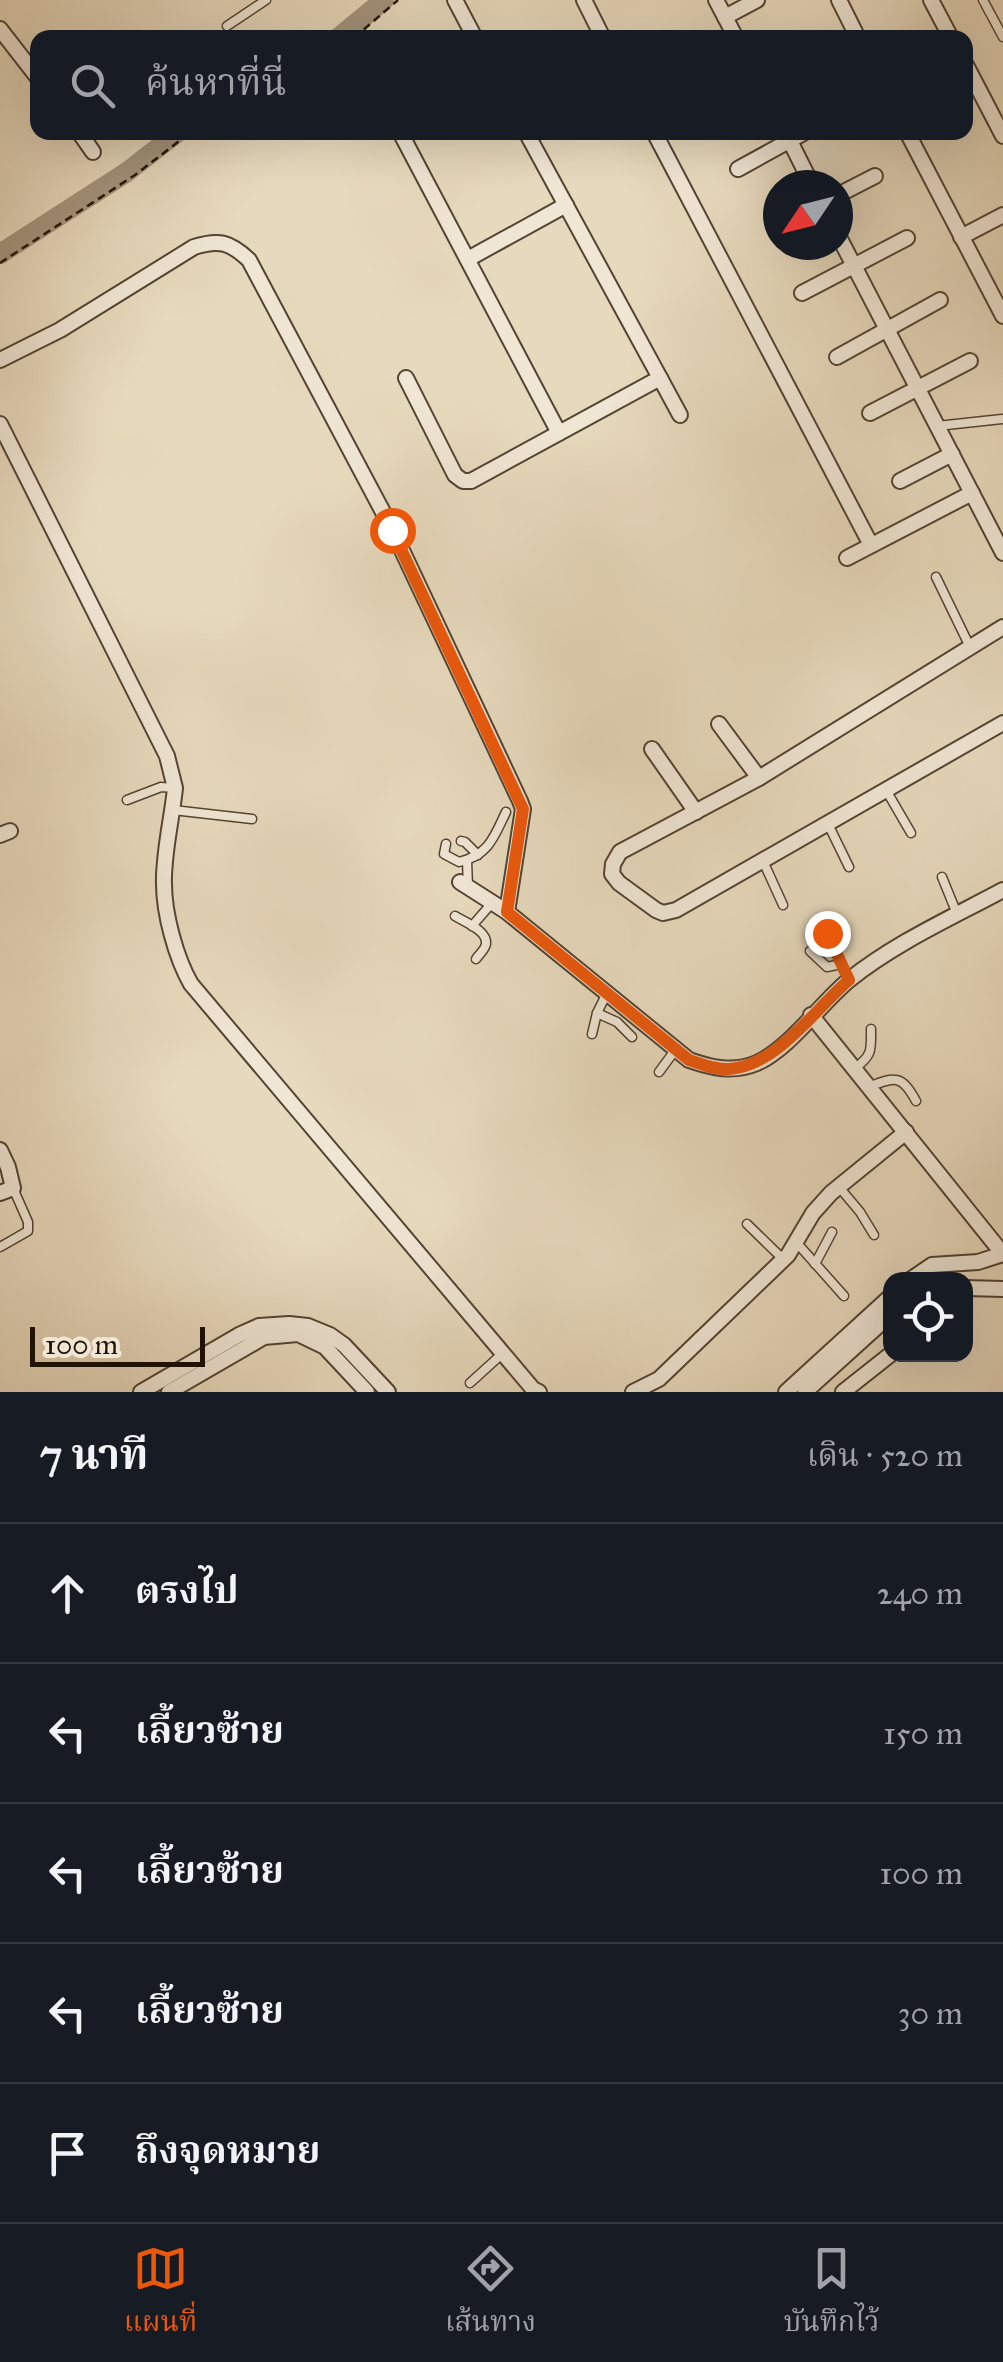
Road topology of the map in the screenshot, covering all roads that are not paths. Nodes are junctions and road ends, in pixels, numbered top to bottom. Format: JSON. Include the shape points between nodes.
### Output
{"nodes":[{"id":1,"x":456,"y":0,"type":"edge"},
{"id":2,"x":584,"y":0,"type":"edge"},
{"id":3,"x":716,"y":0,"type":"edge"},
{"id":4,"x":757,"y":0,"type":"edge"},
{"id":5,"x":839,"y":0,"type":"edge"},
{"id":6,"x":932,"y":0,"type":"edge"},
{"id":7,"x":984,"y":0,"type":"edge"},
{"id":8,"x":263,"y":1,"type":"edge"},
{"id":9,"x":725,"y":16,"type":"junction"},
{"id":10,"x":226,"y":26,"type":"dead end"},
{"id":11,"x":0,"y":29,"type":"edge"},
{"id":12,"x":472,"y":30,"type":"edge"},
{"id":13,"x":600,"y":30,"type":"edge"},
{"id":14,"x":732,"y":30,"type":"edge"},
{"id":15,"x":854,"y":30,"type":"edge"},
{"id":16,"x":947,"y":30,"type":"edge"},
{"id":17,"x":1003,"y":37,"type":"edge"},
{"id":18,"x":30,"y":68,"type":"edge"},
{"id":19,"x":973,"y":78,"type":"edge"},
{"id":20,"x":1003,"y":136,"type":"edge"},
{"id":21,"x":84,"y":140,"type":"edge"},
{"id":22,"x":404,"y":140,"type":"edge"},
{"id":23,"x":530,"y":140,"type":"edge"},
{"id":24,"x":658,"y":140,"type":"edge"},
{"id":25,"x":781,"y":140,"type":"edge"},
{"id":26,"x":789,"y":140,"type":"edge"},
{"id":27,"x":911,"y":140,"type":"edge"},
{"id":28,"x":93,"y":152,"type":"dead end"},
{"id":29,"x":738,"y":169,"type":"dead end"},
{"id":30,"x":804,"y":170,"type":"edge"},
{"id":31,"x":875,"y":176,"type":"dead end"},
{"id":32,"x":853,"y":187,"type":"edge"},
{"id":33,"x":566,"y":205,"type":"junction"},
{"id":34,"x":1003,"y":215,"type":"edge"},
{"id":35,"x":961,"y":237,"type":"junction"},
{"id":36,"x":907,"y":238,"type":"dead end"},
{"id":37,"x":468,"y":259,"type":"junction"},
{"id":38,"x":850,"y":260,"type":"edge"},
{"id":39,"x":854,"y":267,"type":"junction"},
{"id":40,"x":802,"y":293,"type":"dead end"},
{"id":41,"x":940,"y":300,"type":"dead end"},
{"id":42,"x":1003,"y":316,"type":"edge"},
{"id":43,"x":887,"y":330,"type":"junction"},
{"id":44,"x":837,"y":356,"type":"dead end"},
{"id":45,"x":0,"y":360,"type":"edge"},
{"id":46,"x":970,"y":361,"type":"dead end"},
{"id":47,"x":406,"y":378,"type":"dead end"},
{"id":48,"x":660,"y":378,"type":"junction"},
{"id":49,"x":918,"y":389,"type":"junction"},
{"id":50,"x":870,"y":413,"type":"dead end"},
{"id":51,"x":680,"y":415,"type":"dead end"},
{"id":52,"x":1002,"y":419,"type":"edge"},
{"id":53,"x":0,"y":424,"type":"edge"},
{"id":54,"x":937,"y":426,"type":"junction"},
{"id":55,"x":559,"y":433,"type":"junction"},
{"id":56,"x":952,"y":454,"type":"junction"},
{"id":57,"x":900,"y":481,"type":"dead end"},
{"id":58,"x":972,"y":494,"type":"junction"},
{"id":59,"x":871,"y":544,"type":"junction"},
{"id":60,"x":1003,"y":554,"type":"edge"},
{"id":61,"x":847,"y":558,"type":"dead end"},
{"id":62,"x":936,"y":577,"type":"dead end"},
{"id":63,"x":1003,"y":627,"type":"edge"},
{"id":64,"x":971,"y":649,"type":"junction"},
{"id":65,"x":1003,"y":722,"type":"edge"},
{"id":66,"x":720,"y":724,"type":"dead end"},
{"id":67,"x":652,"y":750,"type":"dead end"},
{"id":68,"x":759,"y":778,"type":"junction"},
{"id":69,"x":175,"y":788,"type":"junction"},
{"id":70,"x":885,"y":788,"type":"junction"},
{"id":71,"x":127,"y":800,"type":"dead end"},
{"id":72,"x":172,"y":810,"type":"junction"},
{"id":73,"x":506,"y":812,"type":"dead end"},
{"id":74,"x":696,"y":812,"type":"junction"},
{"id":75,"x":252,"y":819,"type":"dead end"},
{"id":76,"x":827,"y":822,"type":"junction"},
{"id":77,"x":911,"y":833,"type":"dead end"},
{"id":78,"x":461,"y":841,"type":"dead end"},
{"id":79,"x":446,"y":844,"type":"dead end"},
{"id":80,"x":478,"y":854,"type":"junction"},
{"id":81,"x":466,"y":860,"type":"junction"},
{"id":82,"x":763,"y":861,"type":"junction"},
{"id":83,"x":849,"y":867,"type":"dead end"},
{"id":84,"x":942,"y":877,"type":"dead end"},
{"id":85,"x":464,"y":885,"type":"joint"},
{"id":86,"x":1003,"y":890,"type":"edge"},
{"id":87,"x":492,"y":902,"type":"junction"},
{"id":88,"x":783,"y":904,"type":"dead end"},
{"id":89,"x":507,"y":912,"type":"junction"},
{"id":90,"x":957,"y":914,"type":"junction"},
{"id":91,"x":456,"y":916,"type":"dead end"},
{"id":92,"x":472,"y":926,"type":"junction"},
{"id":93,"x":827,"y":933,"type":"dead end"},
{"id":94,"x":810,"y":951,"type":"dead end"},
{"id":95,"x":476,"y":959,"type":"dead end"},
{"id":96,"x":841,"y":964,"type":"junction"},
{"id":97,"x":849,"y":980,"type":"junction"},
{"id":98,"x":607,"y":993,"type":"junction"},
{"id":99,"x":596,"y":1013,"type":"junction"},
{"id":100,"x":811,"y":1015,"type":"junction"},
{"id":101,"x":871,"y":1029,"type":"dead end"},
{"id":102,"x":592,"y":1034,"type":"dead end"},
{"id":103,"x":632,"y":1037,"type":"dead end"},
{"id":104,"x":676,"y":1049,"type":"junction"},
{"id":105,"x":854,"y":1069,"type":"junction"},
{"id":106,"x":659,"y":1072,"type":"dead end"},
{"id":107,"x":870,"y":1087,"type":"junction"},
{"id":108,"x":916,"y":1101,"type":"dead end"},
{"id":109,"x":906,"y":1132,"type":"junction"},
{"id":110,"x":0,"y":1150,"type":"edge"},
{"id":111,"x":838,"y":1187,"type":"junction"},
{"id":112,"x":7,"y":1191,"type":"edge"},
{"id":113,"x":747,"y":1224,"type":"dead end"},
{"id":114,"x":832,"y":1232,"type":"dead end"},
{"id":115,"x":874,"y":1235,"type":"dead end"},
{"id":116,"x":796,"y":1242,"type":"junction"},
{"id":117,"x":0,"y":1247,"type":"edge"},
{"id":118,"x":1003,"y":1254,"type":"edge"},
{"id":119,"x":783,"y":1260,"type":"junction"},
{"id":120,"x":815,"y":1264,"type":"junction"},
{"id":121,"x":922,"y":1272,"type":"edge"},
{"id":122,"x":973,"y":1288,"type":"edge"},
{"id":123,"x":1003,"y":1289,"type":"edge"},
{"id":124,"x":844,"y":1296,"type":"dead end"},
{"id":125,"x":883,"y":1303,"type":"edge"},
{"id":126,"x":883,"y":1321,"type":"edge"},
{"id":127,"x":236,"y":1344,"type":"junction"},
{"id":128,"x":503,"y":1353,"type":"junction"},
{"id":129,"x":883,"y":1360,"type":"edge"},
{"id":130,"x":834,"y":1366,"type":"junction"},
{"id":131,"x":470,"y":1383,"type":"dead end"},
{"id":132,"x":846,"y":1390,"type":"edge"},
{"id":133,"x":141,"y":1392,"type":"edge"},
{"id":134,"x":169,"y":1392,"type":"edge"},
{"id":135,"x":367,"y":1392,"type":"edge"},
{"id":136,"x":388,"y":1392,"type":"edge"},
{"id":137,"x":539,"y":1392,"type":"edge"},
{"id":138,"x":633,"y":1392,"type":"edge"},
{"id":139,"x":786,"y":1392,"type":"edge"},
{"id":140,"x":805,"y":1392,"type":"edge"}],
"edges":[{"from":1,"to":12,"type":"street"},
{"from":2,"to":13,"type":"street"},
{"from":3,"to":9,"type":"street"},
{"from":4,"to":9,"type":"street"},
{"from":5,"to":15,"type":"street"},
{"from":6,"to":16,"type":"street"},
{"from":7,"to":17,"type":"lane"},
{"from":8,"to":10,"type":"lane"},
{"from":9,"to":14,"type":"street"},
{"from":11,"to":18,"type":"street"},
{"from":19,"to":20,"type":"street"},
{"from":21,"to":28,"type":"street"},
{"from":22,"to":37,"type":"street"},
{"from":23,"to":33,"type":"street"},
{"from":24,"to":59,"type":"street"},
{"from":25,"to":29,"type":"street"},
{"from":26,"to":30,"type":"street"},
{"from":27,"to":35,"type":"street"},
{"from":31,"to":32,"type":"street"},
{"from":33,"to":37,"type":"street"},
{"from":33,"to":48,"type":"street"},
{"from":34,"to":35,"type":"street"},
{"from":35,"to":42,"type":"street"},
{"from":36,"to":39,"type":"street"},
{"from":37,"to":55,"type":"street"},
{"from":38,"to":39,"type":"street"},
{"from":39,"to":40,"type":"street"},
{"from":39,"to":43,"type":"street"},
{"from":41,"to":43,"type":"street"},
{"from":43,"to":44,"type":"street"},
{"from":43,"to":49,"type":"street"},
{"from":45,"to":89,"type":"street","via":[[194,247],[224,243],[249,260],[392,530],[520,801]]},
{"from":46,"to":49,"type":"street"},
{"from":47,"to":55,"type":"street","via":[[463,481]]},
{"from":48,"to":51,"type":"street"},
{"from":48,"to":55,"type":"street"},
{"from":49,"to":50,"type":"street"},
{"from":49,"to":54,"type":"street"},
{"from":52,"to":54,"type":"lane"},
{"from":53,"to":69,"type":"street","via":[[167,756]]},
{"from":54,"to":56,"type":"street"},
{"from":56,"to":57,"type":"street"},
{"from":56,"to":58,"type":"street"},
{"from":58,"to":59,"type":"street"},
{"from":58,"to":60,"type":"street"},
{"from":59,"to":61,"type":"street"},
{"from":62,"to":64,"type":"lane"},
{"from":63,"to":64,"type":"street"},
{"from":64,"to":68,"type":"street"},
{"from":65,"to":70,"type":"street"},
{"from":66,"to":68,"type":"street"},
{"from":67,"to":74,"type":"street"},
{"from":68,"to":74,"type":"street"},
{"from":69,"to":71,"type":"lane"},
{"from":69,"to":72,"type":"street"},
{"from":70,"to":76,"type":"street"},
{"from":70,"to":77,"type":"lane"},
{"from":72,"to":75,"type":"lane"},
{"from":72,"to":128,"type":"street","via":[[164,886],[175,949],[191,984]]},
{"from":73,"to":80,"type":"lane"},
{"from":74,"to":82,"type":"street","via":[[620,852],[614,878],[667,912]]},
{"from":76,"to":82,"type":"street"},
{"from":76,"to":83,"type":"lane"},
{"from":78,"to":80,"type":"lane"},
{"from":79,"to":81,"type":"lane","via":[[444,854]]},
{"from":80,"to":81,"type":"lane"},
{"from":81,"to":85,"type":"lane"},
{"from":82,"to":88,"type":"lane"},
{"from":84,"to":90,"type":"lane"},
{"from":85,"to":87,"type":"street"},
{"from":86,"to":90,"type":"street"},
{"from":87,"to":89,"type":"street"},
{"from":87,"to":92,"type":"lane"},
{"from":89,"to":98,"type":"street"},
{"from":90,"to":97,"type":"street"},
{"from":91,"to":92,"type":"lane"},
{"from":92,"to":95,"type":"lane","via":[[486,939]]},
{"from":93,"to":96,"type":"lane"},
{"from":94,"to":96,"type":"lane","via":[[823,965]]},
{"from":96,"to":97,"type":"lane"},
{"from":97,"to":100,"type":"street"},
{"from":98,"to":99,"type":"lane"},
{"from":98,"to":104,"type":"street"},
{"from":99,"to":102,"type":"lane"},
{"from":99,"to":103,"type":"lane"},
{"from":100,"to":104,"type":"street","via":[[775,1053],[753,1064],[714,1068]]},
{"from":100,"to":105,"type":"street"},
{"from":101,"to":105,"type":"lane","via":[[872,1049]]},
{"from":104,"to":106,"type":"lane"},
{"from":105,"to":107,"type":"street"},
{"from":107,"to":108,"type":"lane","via":[[897,1079]]},
{"from":107,"to":109,"type":"street"},
{"from":109,"to":111,"type":"street"},
{"from":109,"to":118,"type":"street"},
{"from":110,"to":112,"type":"street"},
{"from":111,"to":115,"type":"lane"},
{"from":111,"to":116,"type":"street"},
{"from":112,"to":117,"type":"lane","via":[[28,1231]]},
{"from":113,"to":119,"type":"lane"},
{"from":114,"to":120,"type":"lane"},
{"from":116,"to":119,"type":"street"},
{"from":116,"to":120,"type":"lane"},
{"from":118,"to":121,"type":"street"},
{"from":119,"to":138,"type":"street","via":[[659,1379]]},
{"from":120,"to":124,"type":"lane"},
{"from":122,"to":123,"type":"street"},
{"from":125,"to":139,"type":"street"},
{"from":126,"to":130,"type":"street"},
{"from":127,"to":133,"type":"street"},
{"from":127,"to":134,"type":"street"},
{"from":127,"to":135,"type":"street","via":[[298,1334],[325,1347]]},
{"from":127,"to":136,"type":"street","via":[[259,1326],[308,1326],[344,1345]]},
{"from":128,"to":131,"type":"lane"},
{"from":128,"to":137,"type":"street"},
{"from":129,"to":132,"type":"street"},
{"from":130,"to":132,"type":"street"},
{"from":130,"to":140,"type":"street"}]}
